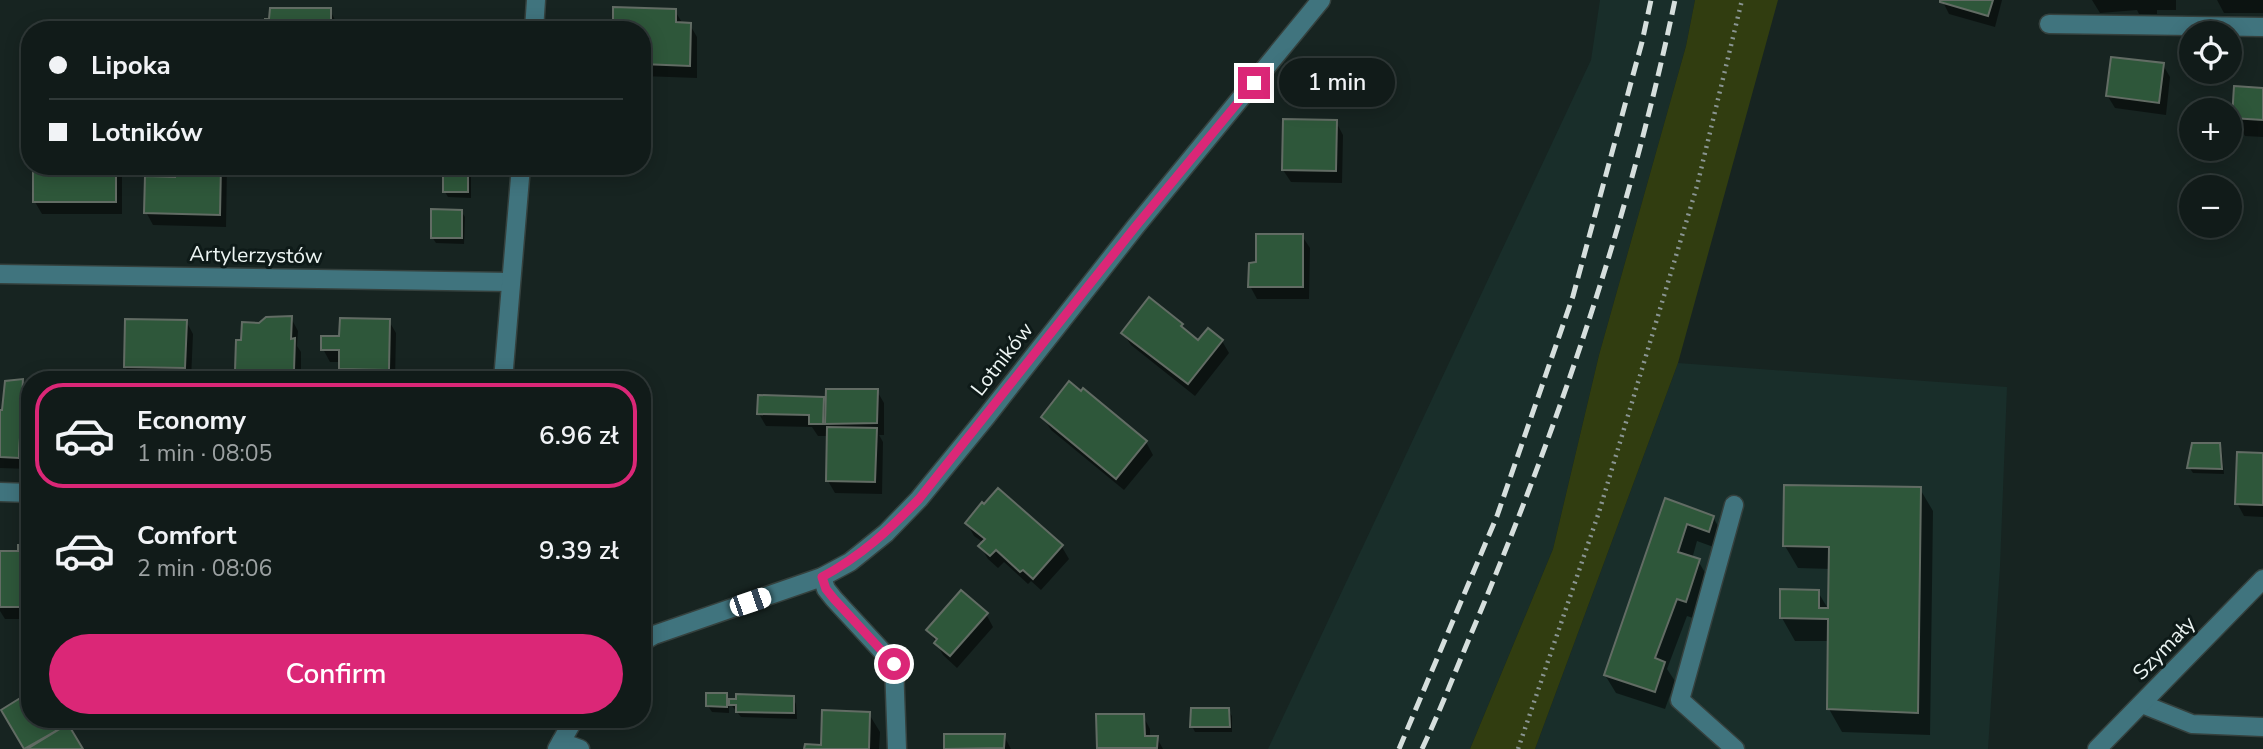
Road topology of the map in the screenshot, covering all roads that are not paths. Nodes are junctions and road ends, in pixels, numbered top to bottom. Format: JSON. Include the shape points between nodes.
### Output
{"nodes":[{"id":1,"x":536,"y":0,"type":"edge"},
{"id":2,"x":1321,"y":0,"type":"edge"},
{"id":3,"x":535,"y":21,"type":"edge"},
{"id":4,"x":2049,"y":24,"type":"dead end"},
{"id":5,"x":2263,"y":27,"type":"edge"},
{"id":6,"x":520,"y":175,"type":"edge"},
{"id":7,"x":0,"y":274,"type":"edge"},
{"id":8,"x":510,"y":282,"type":"junction"},
{"id":9,"x":504,"y":371,"type":"edge"},
{"id":10,"x":0,"y":492,"type":"edge"},
{"id":11,"x":21,"y":493,"type":"edge"},
{"id":12,"x":1734,"y":506,"type":"dead end"},
{"id":13,"x":822,"y":577,"type":"junction"},
{"id":14,"x":2263,"y":579,"type":"edge"},
{"id":15,"x":651,"y":636,"type":"edge"},
{"id":16,"x":2142,"y":704,"type":"junction"},
{"id":17,"x":2263,"y":727,"type":"edge"},
{"id":18,"x":569,"y":728,"type":"edge"},
{"id":19,"x":559,"y":746,"type":"edge"},
{"id":20,"x":580,"y":749,"type":"edge"},
{"id":21,"x":897,"y":749,"type":"edge"},
{"id":22,"x":1735,"y":749,"type":"edge"},
{"id":23,"x":2096,"y":749,"type":"edge"}],
"edges":[{"from":1,"to":3,"type":"street"},
{"from":2,"to":13,"type":"street","name":"Lotników","via":[[919,499],[850,562]]},
{"from":4,"to":5,"type":"street"},
{"from":6,"to":8,"type":"street"},
{"from":7,"to":8,"type":"street","name":"Artylerzystów"},
{"from":8,"to":9,"type":"street"},
{"from":10,"to":11,"type":"street"},
{"from":12,"to":22,"type":"street","via":[[1680,700]]},
{"from":13,"to":15,"type":"street","name":"Lotników"},
{"from":13,"to":21,"type":"street","via":[[834,599],[894,664]]},
{"from":14,"to":16,"type":"street","name":"Szymały"},
{"from":16,"to":17,"type":"street","via":[[2192,724]]},
{"from":16,"to":23,"type":"street","name":"Szymały"},
{"from":18,"to":19,"type":"street"},
{"from":19,"to":20,"type":"street"}]}
